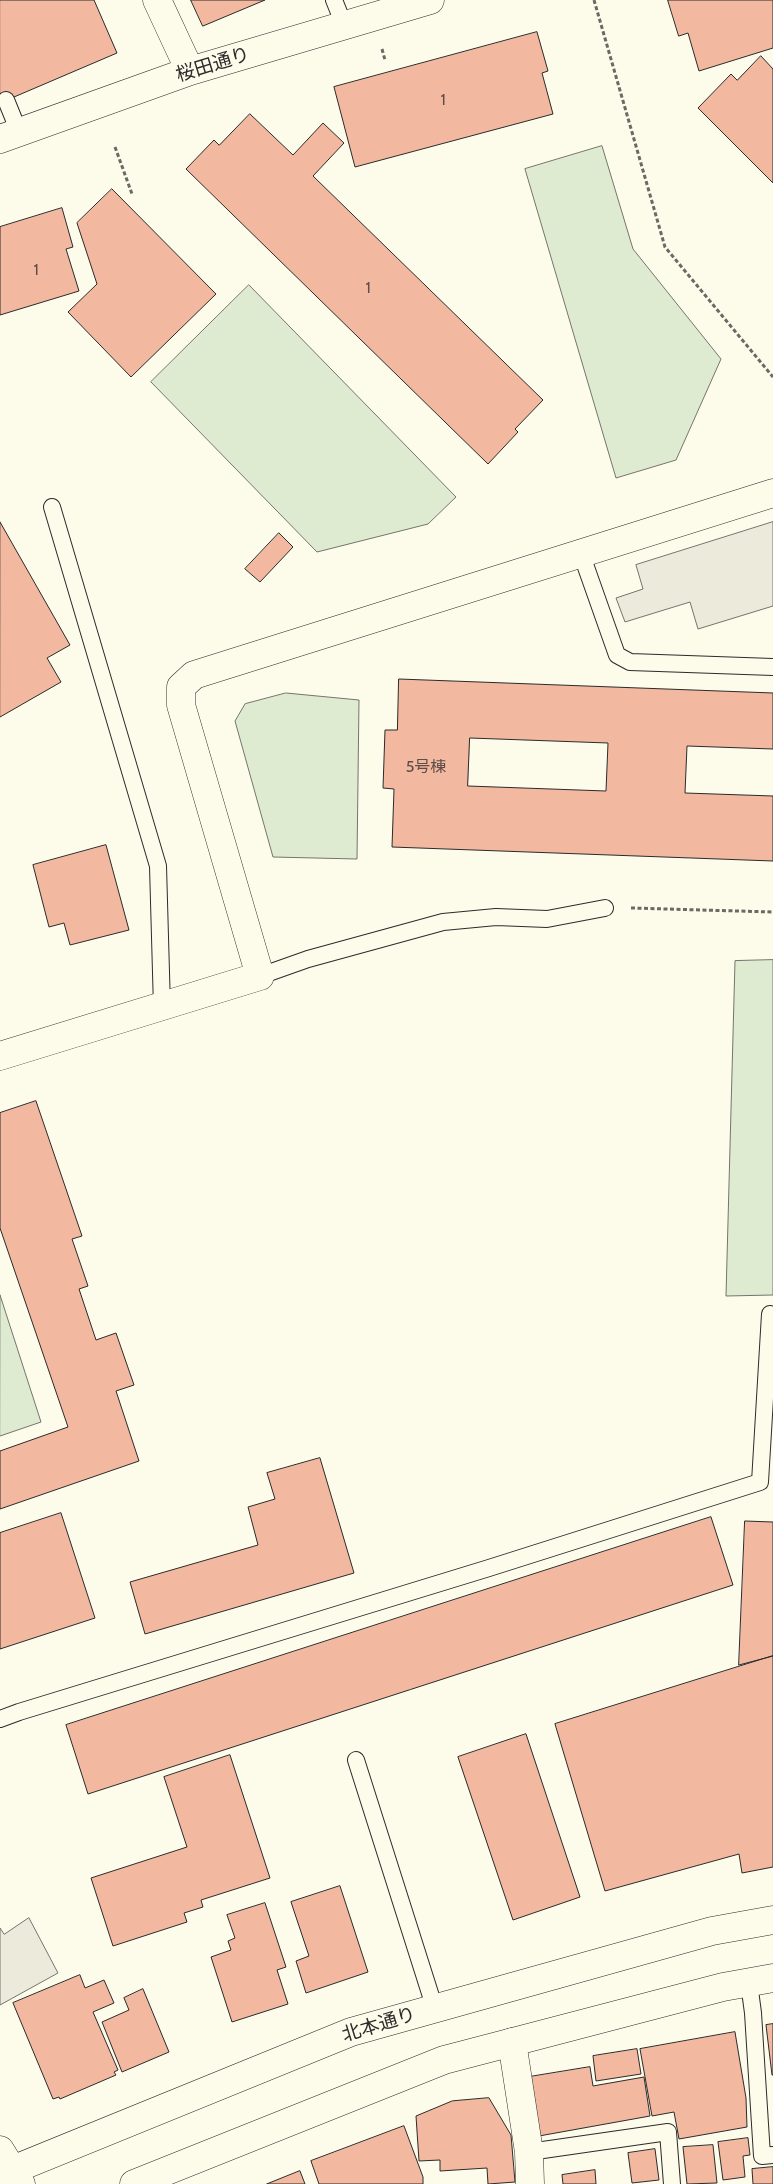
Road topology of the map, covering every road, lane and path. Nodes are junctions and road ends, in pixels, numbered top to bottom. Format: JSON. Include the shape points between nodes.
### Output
{"nodes":[{"id":1,"x":157,"y":0,"type":"edge"},
{"id":2,"x":334,"y":0,"type":"edge"},
{"id":3,"x":430,"y":0,"type":"edge"},
{"id":4,"x":594,"y":0,"type":"edge"},
{"id":5,"x":344,"y":26,"type":"junction"},
{"id":6,"x":380,"y":43,"type":"dead end"},
{"id":7,"x":385,"y":60,"type":"dead end"},
{"id":8,"x":190,"y":71,"type":"junction"},
{"id":9,"x":6,"y":100,"type":"dead end"},
{"id":10,"x":9,"y":136,"type":"edge"},
{"id":11,"x":115,"y":147,"type":"dead end"},
{"id":12,"x":132,"y":194,"type":"dead end"},
{"id":13,"x":773,"y":377,"type":"edge"},
{"id":14,"x":773,"y":493,"type":"edge"},
{"id":15,"x":52,"y":507,"type":"dead end"},
{"id":16,"x":581,"y":553,"type":"junction"},
{"id":17,"x":773,"y":667,"type":"edge"},
{"id":18,"x":605,"y":908,"type":"dead end"},
{"id":19,"x":260,"y":976,"type":"junction"},
{"id":20,"x":162,"y":1008,"type":"junction"},
{"id":21,"x":0,"y":1056,"type":"edge"},
{"id":22,"x":770,"y":1314,"type":"dead end"},
{"id":23,"x":0,"y":1720,"type":"edge"},
{"id":24,"x":356,"y":1760,"type":"dead end"},
{"id":25,"x":773,"y":1920,"type":"edge"},
{"id":26,"x":761,"y":1980,"type":"edge"},
{"id":27,"x":435,"y":2009,"type":"junction"},
{"id":28,"x":512,"y":2042,"type":"junction"},
{"id":29,"x":529,"y":2152,"type":"junction"},
{"id":30,"x":773,"y":2155,"type":"edge"},
{"id":31,"x":9,"y":2169,"type":"edge"},
{"id":32,"x":134,"y":2184,"type":"edge"},
{"id":33,"x":530,"y":2184,"type":"edge"},
{"id":34,"x":672,"y":2184,"type":"edge"}],
"edges":[{"from":1,"to":8,"type":"main road"},
{"from":2,"to":5,"type":"lane"},
{"from":3,"to":5,"type":"main road","name":"桜田通り"},
{"from":4,"to":13,"type":"path","via":[[665,247]]},
{"from":5,"to":8,"type":"main road","name":"桜田通り"},
{"from":6,"to":7,"type":"path"},
{"from":8,"to":10,"type":"main road","name":"桜田通り"},
{"from":9,"to":10,"type":"lane"},
{"from":11,"to":12,"type":"path"},
{"from":14,"to":16,"type":"main road"},
{"from":15,"to":20,"type":"lane","via":[[158,866]]},
{"from":16,"to":17,"type":"lane","via":[[616,656],[630,662]]},
{"from":16,"to":19,"type":"main road","via":[[194,675],[181,687],[181,705]]},
{"from":18,"to":19,"type":"lane","via":[[547,919],[496,917],[443,922],[308,959]]},
{"from":19,"to":20,"type":"main road"},
{"from":20,"to":21,"type":"main road"},
{"from":22,"to":23,"type":"lane","via":[[760,1482]]},
{"from":24,"to":27,"type":"lane"},
{"from":25,"to":27,"type":"main road","name":"北本通り","via":[[712,1931]]},
{"from":26,"to":28,"type":"main road","via":[[714,1989]]},
{"from":26,"to":30,"type":"lane","via":[[754,2013],[762,2156]]},
{"from":27,"to":31,"type":"main road","name":"北本通り","via":[[351,2032]]},
{"from":28,"to":29,"type":"main road"},
{"from":28,"to":32,"type":"main road","via":[[444,2060]]},
{"from":29,"to":33,"type":"main road"},
{"from":29,"to":34,"type":"lane","via":[[668,2132]]}]}
